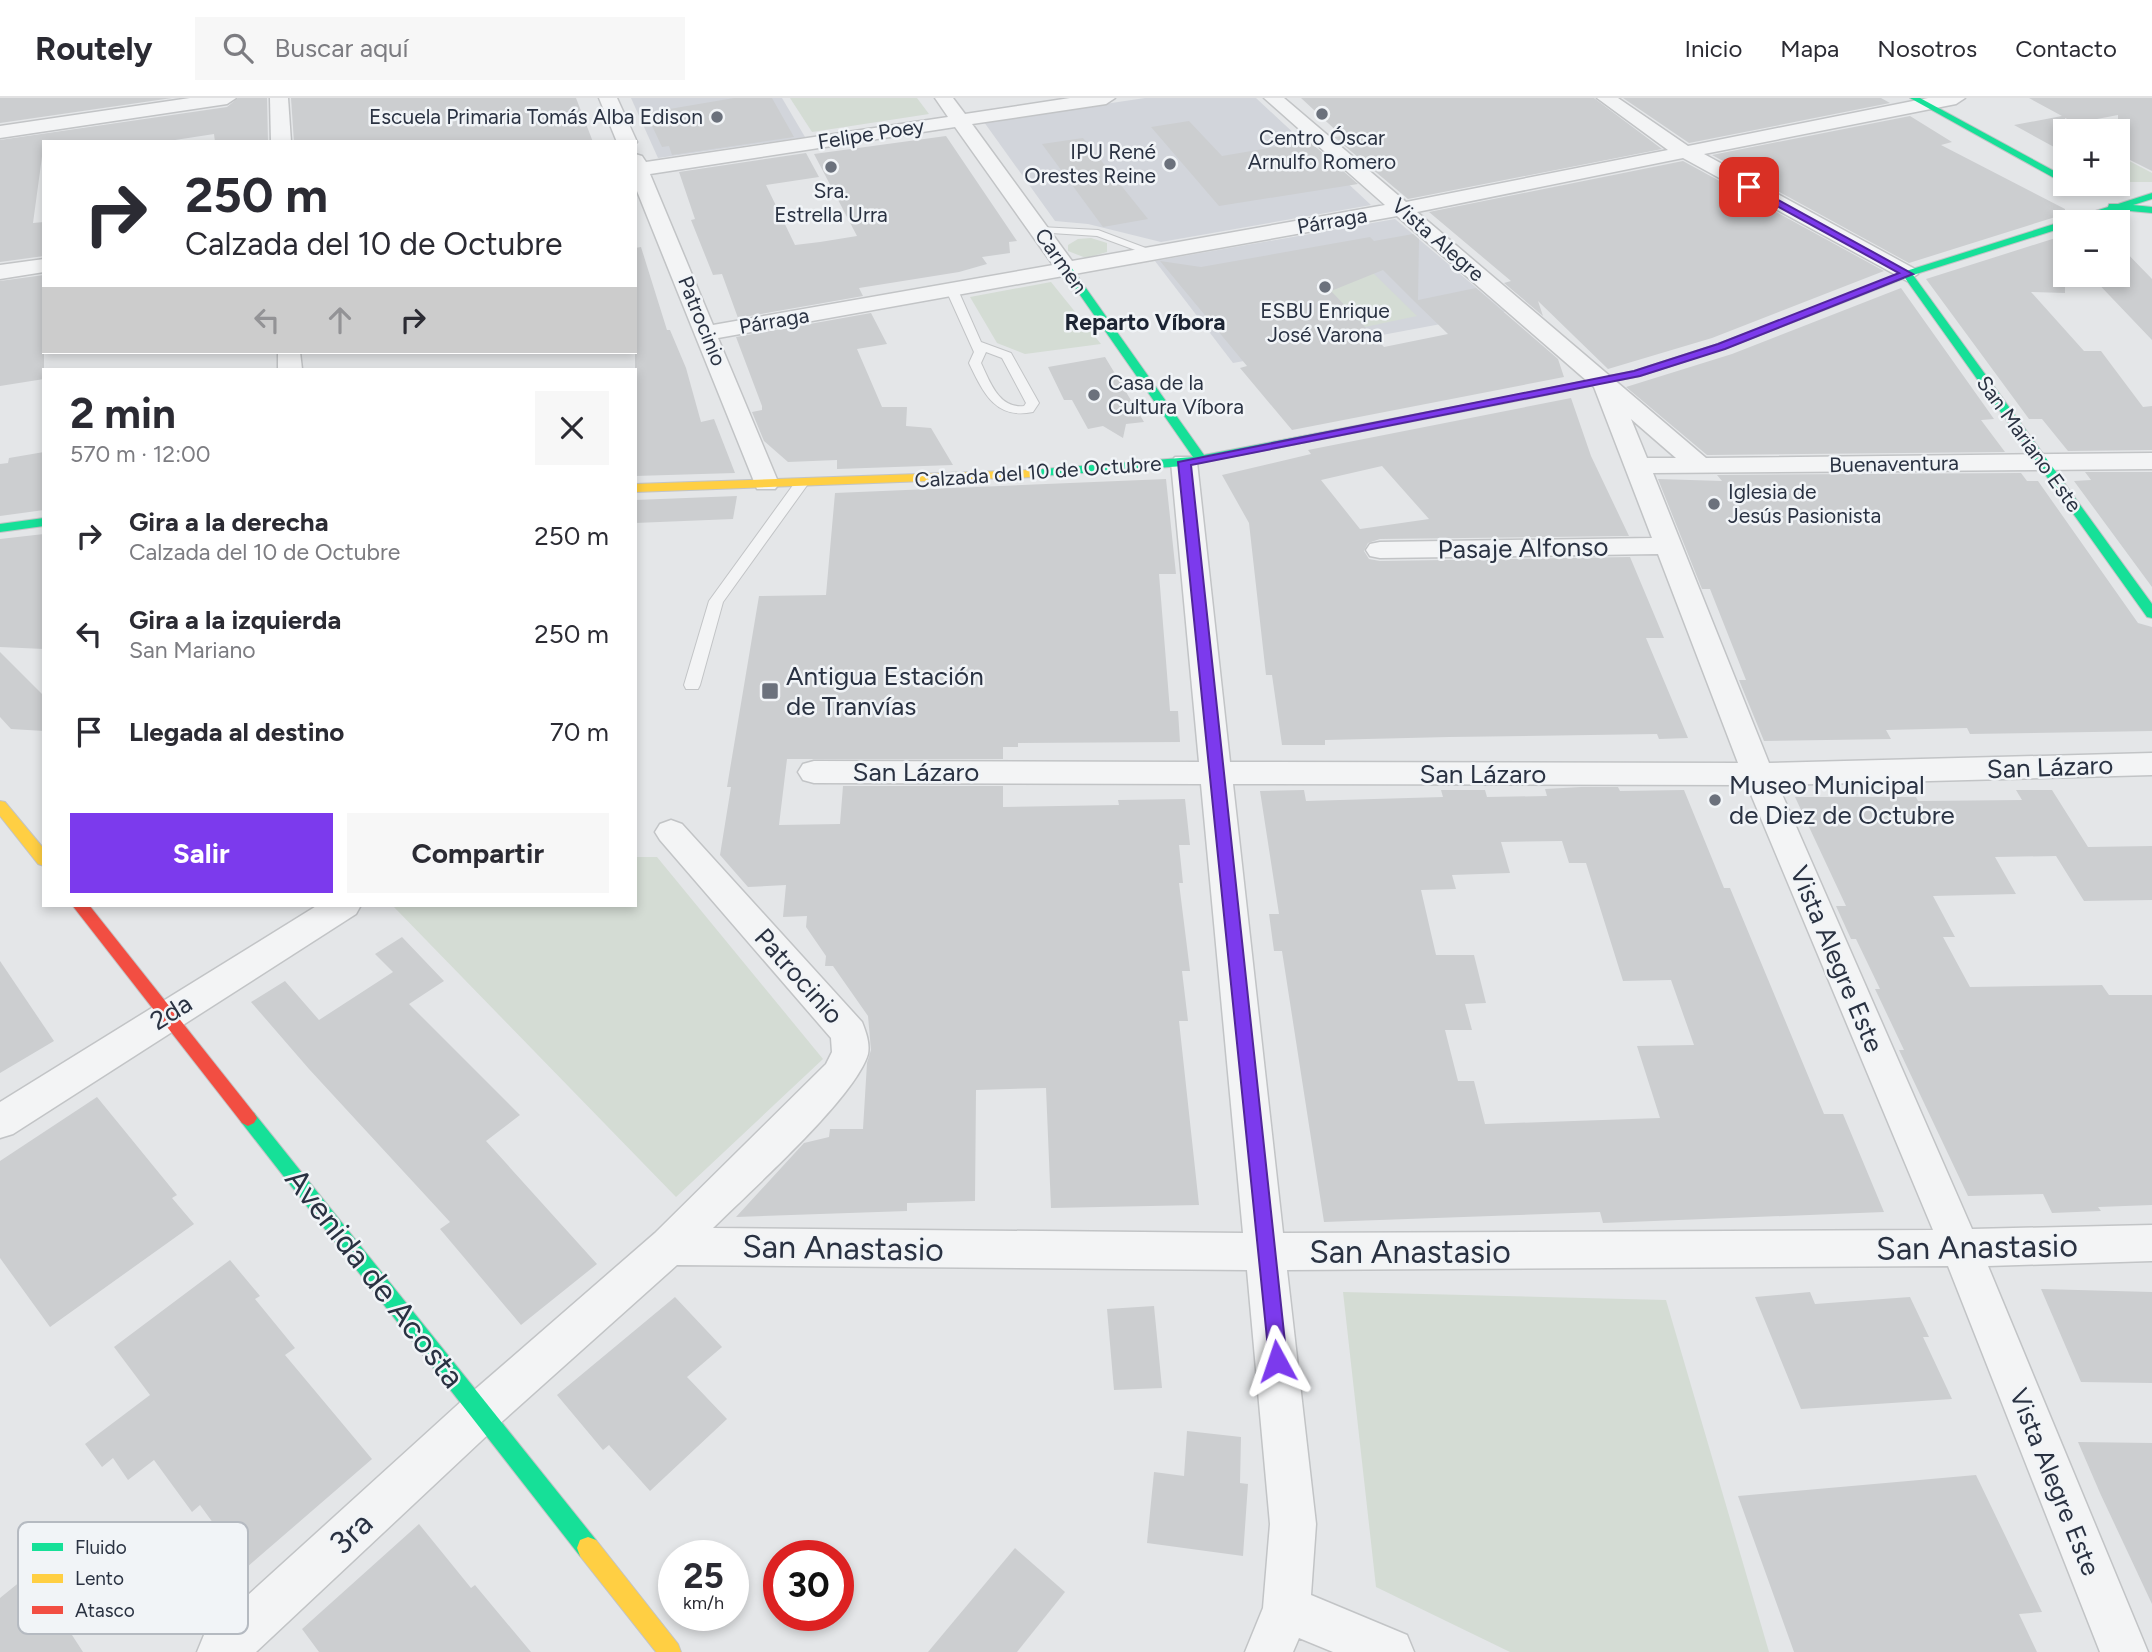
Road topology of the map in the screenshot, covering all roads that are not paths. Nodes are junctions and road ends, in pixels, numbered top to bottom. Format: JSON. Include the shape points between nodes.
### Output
{"nodes":[{"id":1,"x":227,"y":98,"type":"edge"},
{"id":2,"x":279,"y":98,"type":"edge"},
{"id":3,"x":608,"y":98,"type":"edge"},
{"id":4,"x":944,"y":98,"type":"edge"},
{"id":5,"x":1106,"y":98,"type":"edge"},
{"id":6,"x":1273,"y":98,"type":"edge"},
{"id":7,"x":1606,"y":98,"type":"edge"},
{"id":8,"x":1956,"y":98,"type":"edge"},
{"id":9,"x":1919,"y":101,"type":"edge"},
{"id":10,"x":961,"y":121,"type":"junction"},
{"id":11,"x":0,"y":132,"type":"edge"},
{"id":12,"x":281,"y":140,"type":"edge"},
{"id":13,"x":626,"y":140,"type":"edge"},
{"id":14,"x":1682,"y":150,"type":"junction"},
{"id":15,"x":637,"y":167,"type":"edge"},
{"id":16,"x":2053,"y":175,"type":"edge"},
{"id":17,"x":2106,"y":196,"type":"edge"},
{"id":18,"x":2152,"y":196,"type":"edge"},
{"id":19,"x":2112,"y":198,"type":"junction"},
{"id":20,"x":1400,"y":209,"type":"junction"},
{"id":21,"x":2152,"y":211,"type":"edge"},
{"id":22,"x":1040,"y":230,"type":"junction"},
{"id":23,"x":1153,"y":253,"type":"junction"},
{"id":24,"x":42,"y":265,"type":"edge"},
{"id":25,"x":1067,"y":269,"type":"junction"},
{"id":26,"x":0,"y":272,"type":"edge"},
{"id":27,"x":1907,"y":274,"type":"junction"},
{"id":28,"x":952,"y":289,"type":"junction"},
{"id":29,"x":707,"y":333,"type":"junction"},
{"id":30,"x":976,"y":344,"type":"junction"},
{"id":31,"x":1604,"y":382,"type":"junction"},
{"id":32,"x":1193,"y":461,"type":"junction"},
{"id":33,"x":2152,"y":461,"type":"edge"},
{"id":34,"x":2042,"y":462,"type":"junction"},
{"id":35,"x":1636,"y":466,"type":"junction"},
{"id":36,"x":1700,"y":466,"type":"junction"},
{"id":37,"x":766,"y":484,"type":"junction"},
{"id":38,"x":801,"y":484,"type":"junction"},
{"id":39,"x":637,"y":488,"type":"edge"},
{"id":40,"x":42,"y":522,"type":"edge"},
{"id":41,"x":0,"y":528,"type":"edge"},
{"id":42,"x":1667,"y":546,"type":"junction"},
{"id":43,"x":1380,"y":550,"type":"dead end"},
{"id":44,"x":2152,"y":614,"type":"edge"},
{"id":45,"x":692,"y":685,"type":"dead end"},
{"id":46,"x":2152,"y":764,"type":"edge"},
{"id":47,"x":814,"y":772,"type":"dead end"},
{"id":48,"x":1215,"y":773,"type":"junction"},
{"id":49,"x":1758,"y":774,"type":"junction"},
{"id":50,"x":0,"y":806,"type":"edge"},
{"id":51,"x":671,"y":832,"type":"dead end"},
{"id":52,"x":42,"y":858,"type":"edge"},
{"id":53,"x":82,"y":907,"type":"edge"},
{"id":54,"x":341,"y":907,"type":"edge"},
{"id":55,"x":167,"y":1013,"type":"junction"},
{"id":56,"x":0,"y":1122,"type":"edge"},
{"id":57,"x":2152,"y":1243,"type":"edge"},
{"id":58,"x":669,"y":1246,"type":"junction"},
{"id":59,"x":1961,"y":1249,"type":"junction"},
{"id":60,"x":1267,"y":1252,"type":"junction"},
{"id":61,"x":480,"y":1413,"type":"junction"},
{"id":62,"x":1287,"y":1609,"type":"junction"},
{"id":63,"x":248,"y":1627,"type":"edge"},
{"id":64,"x":241,"y":1634,"type":"edge"},
{"id":65,"x":221,"y":1652,"type":"edge"},
{"id":66,"x":670,"y":1652,"type":"edge"},
{"id":67,"x":1269,"y":1652,"type":"edge"},
{"id":68,"x":1390,"y":1652,"type":"edge"},
{"id":69,"x":2124,"y":1652,"type":"edge"}],
"edges":[{"from":1,"to":11,"type":"street"},
{"from":2,"to":12,"type":"street"},
{"from":3,"to":13,"type":"street"},
{"from":4,"to":10,"type":"street","name":"Carmen"},
{"from":5,"to":10,"type":"street","name":"Felipe Poey"},
{"from":6,"to":20,"type":"street","name":"Vista Alegre"},
{"from":7,"to":14,"type":"street"},
{"from":8,"to":9,"type":"street","name":"Párraga"},
{"from":9,"to":14,"type":"street","name":"Párraga"},
{"from":9,"to":16,"type":"main road"},
{"from":10,"to":15,"type":"street","name":"Felipe Poey"},
{"from":10,"to":22,"type":"street","name":"Carmen"},
{"from":14,"to":20,"type":"street","name":"Párraga"},
{"from":14,"to":27,"type":"street"},
{"from":15,"to":29,"type":"street","name":"Patrocinio"},
{"from":17,"to":19,"type":"main road"},
{"from":18,"to":19,"type":"main road","name":"Calzada del 10 de Octubre"},
{"from":19,"to":21,"type":"main road"},
{"from":19,"to":27,"type":"main road","name":"Calzada del 10 de Octubre"},
{"from":20,"to":23,"type":"street","name":"Párraga"},
{"from":20,"to":31,"type":"street","name":"Vista Alegre"},
{"from":22,"to":23,"type":"lane","via":[[1098,233]]},
{"from":22,"to":25,"type":"street","name":"Carmen"},
{"from":23,"to":25,"type":"street","name":"Párraga"},
{"from":24,"to":26,"type":"street"},
{"from":25,"to":28,"type":"street","name":"Párraga"},
{"from":25,"to":32,"type":"main road","name":"Carmen"},
{"from":27,"to":31,"type":"main road","name":"Calzada del 10 de Octubre","via":[[1721,346]]},
{"from":27,"to":34,"type":"main road","name":"San Mariano Este"},
{"from":28,"to":29,"type":"street","name":"Párraga"},
{"from":28,"to":30,"type":"lane"},
{"from":29,"to":37,"type":"street","name":"Patrocinio"},
{"from":30,"to":30,"type":"lane","via":[[975,363],[995,402],[1010,411],[1028,409],[1033,403],[1007,356]]},
{"from":31,"to":32,"type":"main road","name":"Calzada del 10 de Octubre"},
{"from":31,"to":35,"type":"street","name":"Vista Alegre Este"},
{"from":31,"to":36,"type":"street"},
{"from":32,"to":38,"type":"main road","name":"Calzada del 10 de Octubre","via":[[1074,473]]},
{"from":32,"to":48,"type":"street"},
{"from":33,"to":34,"type":"street","name":"Buenaventura"},
{"from":34,"to":36,"type":"street","name":"Buenaventura"},
{"from":34,"to":44,"type":"main road","name":"San Mariano Este"},
{"from":35,"to":36,"type":"street","name":"Buenaventura"},
{"from":35,"to":42,"type":"street","name":"Vista Alegre Este"},
{"from":37,"to":38,"type":"main road","name":"Calzada del 10 de Octubre"},
{"from":37,"to":39,"type":"main road","name":"Calzada del 10 de Octubre"},
{"from":38,"to":45,"type":"lane","via":[[716,601]]},
{"from":40,"to":41,"type":"main road"},
{"from":42,"to":43,"type":"street","name":"Pasaje Alfonso"},
{"from":42,"to":49,"type":"street","name":"Vista Alegre Este"},
{"from":46,"to":49,"type":"street","name":"San Lázaro"},
{"from":47,"to":48,"type":"street","name":"San Lázaro"},
{"from":48,"to":49,"type":"street","name":"San Lázaro"},
{"from":48,"to":60,"type":"street"},
{"from":49,"to":59,"type":"street","name":"Vista Alegre Este"},
{"from":50,"to":52,"type":"main road"},
{"from":51,"to":58,"type":"street","name":"Patrocinio","via":[[849,1033],[850,1052],[839,1075]]},
{"from":53,"to":55,"type":"main road","name":"Avenida de Acosta"},
{"from":54,"to":55,"type":"street","name":"2da"},
{"from":55,"to":56,"type":"street","name":"2da"},
{"from":55,"to":61,"type":"main road","name":"Avenida de Acosta"},
{"from":57,"to":59,"type":"street","name":"San Anastasio"},
{"from":58,"to":60,"type":"street","name":"San Anastasio"},
{"from":58,"to":61,"type":"street"},
{"from":59,"to":60,"type":"street","name":"San Anastasio"},
{"from":59,"to":69,"type":"street","name":"Vista Alegre Este"},
{"from":60,"to":62,"type":"street","via":[[1293,1524]]},
{"from":61,"to":63,"type":"street","name":"3ra"},
{"from":61,"to":66,"type":"main road","name":"Avenida de Acosta"},
{"from":62,"to":67,"type":"street"},
{"from":62,"to":68,"type":"street"},
{"from":64,"to":65,"type":"street","name":"3ra"}]}
